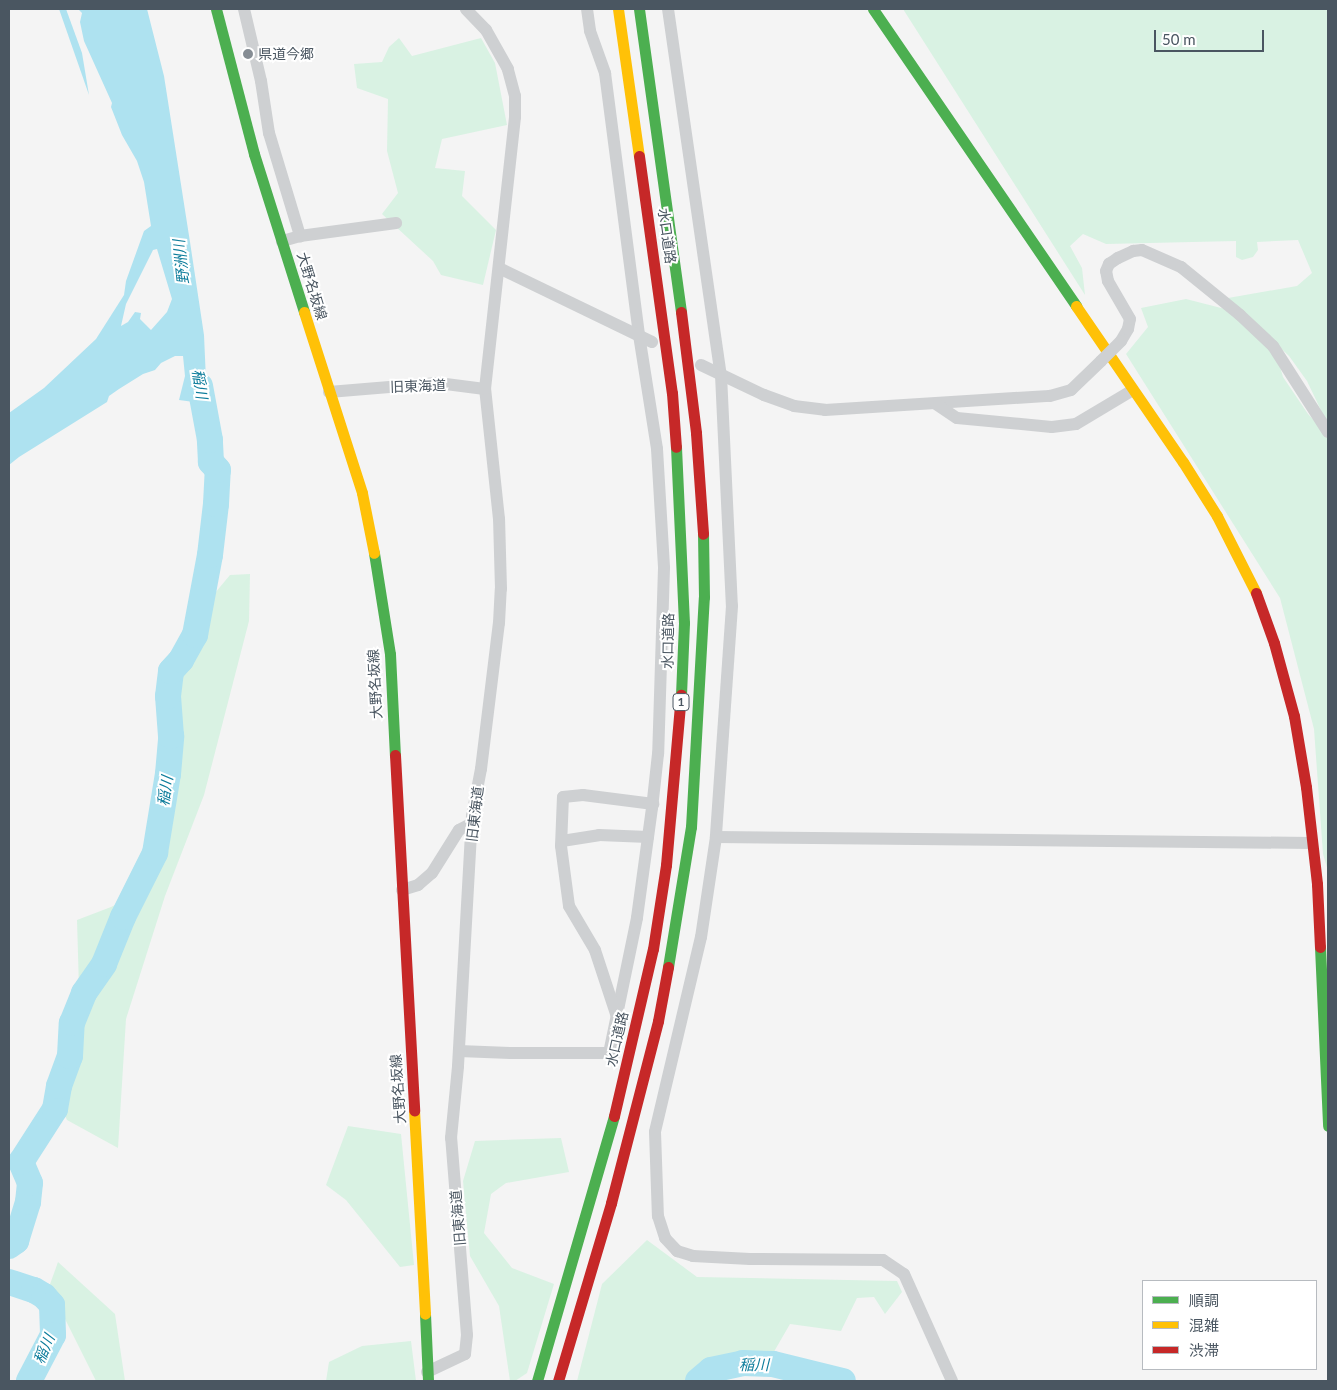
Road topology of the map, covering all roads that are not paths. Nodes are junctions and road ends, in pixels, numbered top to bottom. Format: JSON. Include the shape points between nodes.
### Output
{"nodes":[{"id":1,"x":216,"y":9,"type":"edge"},
{"id":2,"x":244,"y":9,"type":"edge"},
{"id":3,"x":466,"y":9,"type":"edge"},
{"id":4,"x":586,"y":9,"type":"edge"},
{"id":5,"x":618,"y":9,"type":"edge"},
{"id":6,"x":639,"y":9,"type":"edge"},
{"id":7,"x":668,"y":9,"type":"edge"},
{"id":8,"x":873,"y":9,"type":"edge"},
{"id":9,"x":396,"y":223,"type":"dead end"},
{"id":10,"x":300,"y":236,"type":"junction"},
{"id":11,"x":282,"y":241,"type":"junction"},
{"id":12,"x":499,"y":268,"type":"junction"},
{"id":13,"x":639,"y":335,"type":"junction"},
{"id":14,"x":652,"y":342,"type":"dead end"},
{"id":15,"x":701,"y":365,"type":"dead end"},
{"id":16,"x":721,"y":375,"type":"junction"},
{"id":17,"x":485,"y":390,"type":"junction"},
{"id":18,"x":1133,"y":390,"type":"junction"},
{"id":19,"x":329,"y":392,"type":"junction"},
{"id":20,"x":936,"y":404,"type":"junction"},
{"id":21,"x":1328,"y":432,"type":"edge"},
{"id":22,"x":652,"y":804,"type":"junction"},
{"id":23,"x":472,"y":823,"type":"junction"},
{"id":24,"x":716,"y":837,"type":"junction"},
{"id":25,"x":648,"y":838,"type":"junction"},
{"id":26,"x":562,"y":841,"type":"junction"},
{"id":27,"x":1312,"y":842,"type":"junction"},
{"id":28,"x":402,"y":890,"type":"junction"},
{"id":29,"x":616,"y":1017,"type":"junction"},
{"id":30,"x":459,"y":1051,"type":"junction"},
{"id":31,"x":660,"y":1056,"type":"dead end"},
{"id":32,"x":675,"y":1057,"type":"junction"},
{"id":33,"x":1328,"y":1126,"type":"edge"},
{"id":34,"x":428,"y":1377,"type":"edge"},
{"id":35,"x":537,"y":1381,"type":"edge"},
{"id":36,"x":558,"y":1381,"type":"edge"},
{"id":37,"x":952,"y":1381,"type":"edge"}],
"edges":[{"from":1,"to":11,"type":"main road","name":"大野名坂線","via":[[232,76]]},
{"from":2,"to":10,"type":"street","via":[[269,133]]},
{"from":3,"to":12,"type":"street","via":[[496,44],[508,69],[515,96],[516,117]]},
{"from":4,"to":13,"type":"street","via":[[605,74]]},
{"from":5,"to":35,"type":"main road","name":"水口道路","number":"1","via":[[672,393],[684,623],[680,720],[666,865],[641,1006],[608,1140]]},
{"from":6,"to":36,"type":"main road","name":"水口道路","number":"1","via":[[696,433],[704,597],[696,764],[682,892],[658,1021],[611,1203]]},
{"from":7,"to":16,"type":"street"},
{"from":8,"to":18,"type":"main road"},
{"from":9,"to":10,"type":"street"},
{"from":10,"to":11,"type":"street"},
{"from":11,"to":19,"type":"main road","name":"大野名坂線"},
{"from":12,"to":13,"type":"street"},
{"from":12,"to":17,"type":"street"},
{"from":13,"to":14,"type":"street"},
{"from":13,"to":22,"type":"street","via":[[657,449],[664,568],[658,754]]},
{"from":15,"to":16,"type":"street"},
{"from":16,"to":20,"type":"street","via":[[794,406],[817,409]]},
{"from":16,"to":24,"type":"street","via":[[732,606]]},
{"from":17,"to":19,"type":"street","name":"旧東海道","via":[[438,383]]},
{"from":17,"to":23,"type":"street","name":"旧東海道","via":[[499,519],[501,589],[496,661]]},
{"from":18,"to":20,"type":"street","via":[[1076,424],[1052,426],[957,418]]},
{"from":18,"to":27,"type":"main road","via":[[1217,516],[1252,583],[1274,642],[1294,716]]},
{"from":19,"to":28,"type":"main road","name":"大野名坂線","via":[[362,492],[390,654]]},
{"from":20,"to":21,"type":"street","bridge":true,"via":[[1050,396],[1071,390],[1121,341],[1128,329],[1130,319],[1108,281],[1106,271],[1109,264],[1118,258],[1142,250],[1181,267],[1240,314],[1273,346]]},
{"from":22,"to":25,"type":"street"},
{"from":22,"to":26,"type":"street","via":[[583,795],[563,797]]},
{"from":23,"to":28,"type":"street","via":[[459,830],[432,873],[418,885]]},
{"from":23,"to":30,"type":"street","name":"旧東海道"},
{"from":24,"to":27,"type":"street"},
{"from":24,"to":32,"type":"street","via":[[701,937]]},
{"from":25,"to":26,"type":"street","via":[[599,835]]},
{"from":25,"to":29,"type":"street","via":[[637,918]]},
{"from":26,"to":29,"type":"street","via":[[569,906],[595,950]]},
{"from":27,"to":33,"type":"main road","via":[[1317,884]]},
{"from":28,"to":34,"type":"main road","name":"大野名坂線"},
{"from":29,"to":30,"type":"street","via":[[613,1053]]},
{"from":30,"to":34,"type":"street","name":"旧東海道","via":[[450,1138],[468,1335],[465,1354]]},
{"from":31,"to":32,"type":"street"},
{"from":32,"to":37,"type":"street","via":[[655,1132],[658,1216],[665,1238],[677,1251],[693,1256],[750,1260],[883,1260],[904,1274]]}]}
